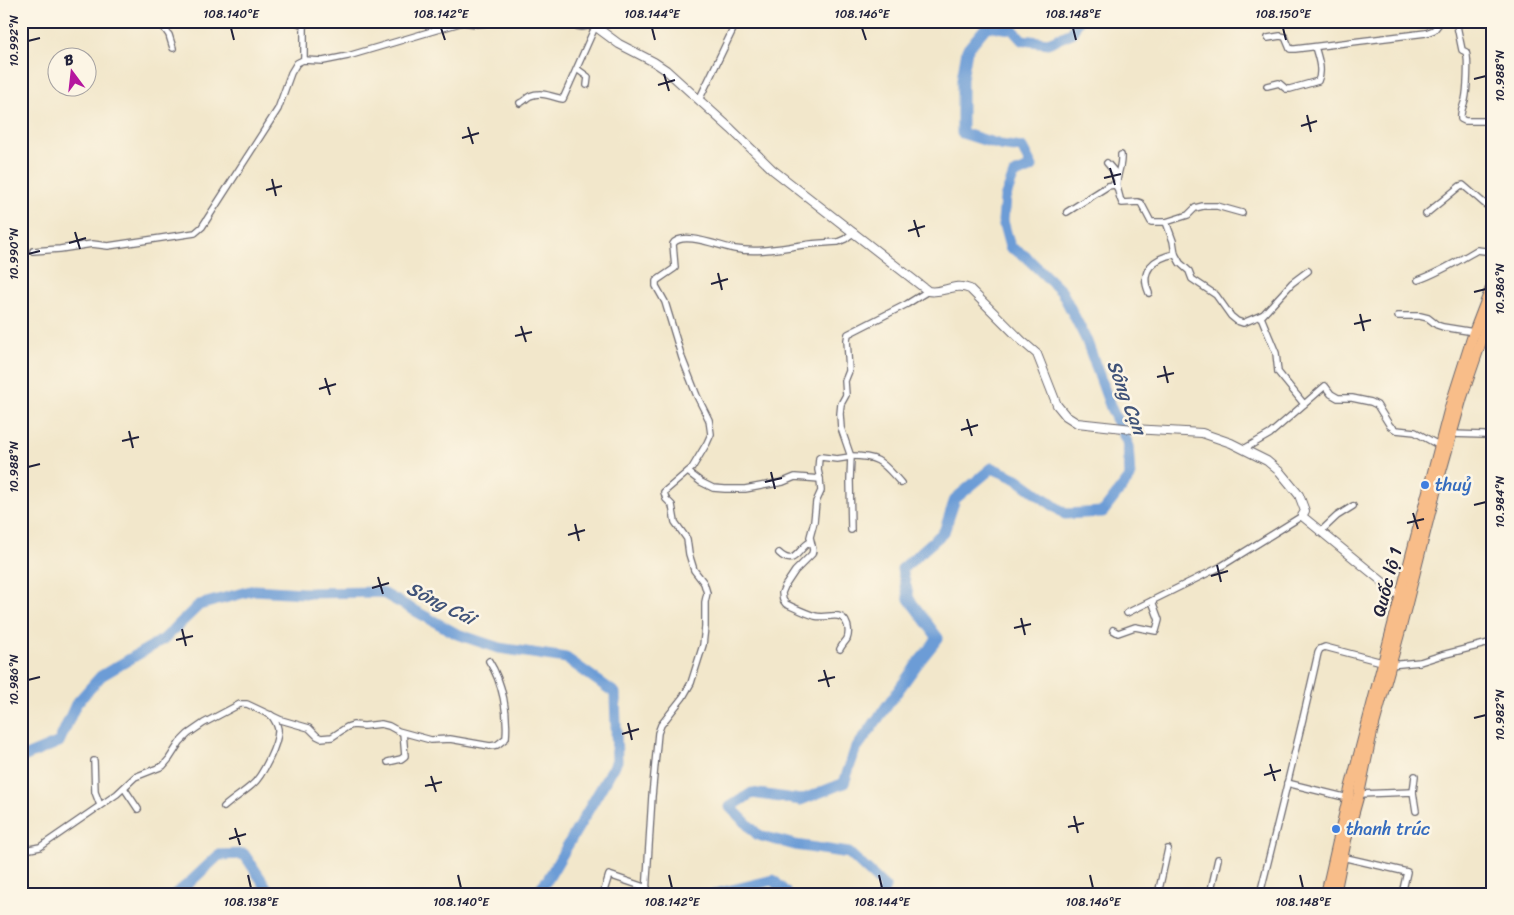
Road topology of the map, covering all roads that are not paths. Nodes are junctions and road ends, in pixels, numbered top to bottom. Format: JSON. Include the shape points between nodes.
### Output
{"nodes":[{"id":1,"x":159,"y":21,"type":"edge"},
{"id":2,"x":295,"y":21,"type":"edge"},
{"id":3,"x":498,"y":21,"type":"edge"},
{"id":4,"x":556,"y":21,"type":"edge"},
{"id":5,"x":737,"y":21,"type":"edge"},
{"id":6,"x":1441,"y":21,"type":"edge"},
{"id":7,"x":1456,"y":21,"type":"edge"},
{"id":8,"x":463,"y":22,"type":"edge"},
{"id":9,"x":594,"y":24,"type":"edge"},
{"id":10,"x":1268,"y":38,"type":"dead end"},
{"id":11,"x":1315,"y":47,"type":"junction"},
{"id":12,"x":173,"y":48,"type":"dead end"},
{"id":13,"x":304,"y":60,"type":"junction"},
{"id":14,"x":577,"y":69,"type":"junction"},
{"id":15,"x":587,"y":85,"type":"dead end"},
{"id":16,"x":1267,"y":86,"type":"dead end"},
{"id":17,"x":699,"y":100,"type":"junction"},
{"id":18,"x":520,"y":102,"type":"dead end"},
{"id":19,"x":1493,"y":121,"type":"edge"},
{"id":20,"x":1121,"y":155,"type":"dead end"},
{"id":21,"x":1107,"y":164,"type":"dead end"},
{"id":22,"x":1116,"y":178,"type":"junction"},
{"id":23,"x":1118,"y":187,"type":"junction"},
{"id":24,"x":1493,"y":211,"type":"edge"},
{"id":25,"x":1066,"y":212,"type":"dead end"},
{"id":26,"x":1242,"y":213,"type":"dead end"},
{"id":27,"x":1426,"y":214,"type":"dead end"},
{"id":28,"x":1166,"y":222,"type":"junction"},
{"id":29,"x":854,"y":232,"type":"junction"},
{"id":30,"x":33,"y":251,"type":"dead end"},
{"id":31,"x":1493,"y":252,"type":"edge"},
{"id":32,"x":1175,"y":254,"type":"junction"},
{"id":33,"x":1308,"y":271,"type":"dead end"},
{"id":34,"x":1418,"y":280,"type":"dead end"},
{"id":35,"x":1493,"y":283,"type":"edge"},
{"id":36,"x":928,"y":291,"type":"junction"},
{"id":37,"x":1149,"y":293,"type":"dead end"},
{"id":38,"x":1493,"y":307,"type":"edge"},
{"id":39,"x":1262,"y":315,"type":"junction"},
{"id":40,"x":1398,"y":316,"type":"dead end"},
{"id":41,"x":1474,"y":332,"type":"junction"},
{"id":42,"x":1304,"y":404,"type":"junction"},
{"id":43,"x":1451,"y":434,"type":"junction"},
{"id":44,"x":1493,"y":438,"type":"edge"},
{"id":45,"x":1440,"y":446,"type":"junction"},
{"id":46,"x":1244,"y":449,"type":"junction"},
{"id":47,"x":851,"y":456,"type":"junction"},
{"id":48,"x":688,"y":472,"type":"junction"},
{"id":49,"x":820,"y":479,"type":"junction"},
{"id":50,"x":901,"y":483,"type":"dead end"},
{"id":51,"x":1353,"y":506,"type":"dead end"},
{"id":52,"x":1302,"y":516,"type":"junction"},
{"id":53,"x":851,"y":530,"type":"dead end"},
{"id":54,"x":1320,"y":532,"type":"junction"},
{"id":55,"x":810,"y":542,"type":"junction"},
{"id":56,"x":779,"y":553,"type":"dead end"},
{"id":57,"x":1400,"y":596,"type":"junction"},
{"id":58,"x":1152,"y":601,"type":"junction"},
{"id":59,"x":1126,"y":613,"type":"dead end"},
{"id":60,"x":1112,"y":630,"type":"dead end"},
{"id":61,"x":1493,"y":642,"type":"edge"},
{"id":62,"x":840,"y":648,"type":"dead end"},
{"id":63,"x":489,"y":661,"type":"dead end"},
{"id":64,"x":1386,"y":664,"type":"junction"},
{"id":65,"x":271,"y":715,"type":"junction"},
{"id":66,"x":403,"y":733,"type":"junction"},
{"id":67,"x":94,"y":761,"type":"dead end"},
{"id":68,"x":388,"y":762,"type":"dead end"},
{"id":69,"x":1415,"y":776,"type":"dead end"},
{"id":70,"x":1287,"y":783,"type":"junction"},
{"id":71,"x":124,"y":788,"type":"junction"},
{"id":72,"x":1413,"y":792,"type":"junction"},
{"id":73,"x":1359,"y":794,"type":"junction"},
{"id":74,"x":1348,"y":798,"type":"junction"},
{"id":75,"x":100,"y":805,"type":"junction"},
{"id":76,"x":224,"y":807,"type":"dead end"},
{"id":77,"x":138,"y":809,"type":"dead end"},
{"id":78,"x":1416,"y":811,"type":"dead end"},
{"id":79,"x":21,"y":848,"type":"edge"},
{"id":80,"x":1168,"y":849,"type":"dead end"},
{"id":81,"x":1342,"y":857,"type":"junction"},
{"id":82,"x":1218,"y":859,"type":"dead end"},
{"id":83,"x":647,"y":891,"type":"edge"},
{"id":84,"x":603,"y":894,"type":"edge"},
{"id":85,"x":1158,"y":894,"type":"edge"},
{"id":86,"x":1210,"y":894,"type":"edge"},
{"id":87,"x":1260,"y":894,"type":"edge"},
{"id":88,"x":1326,"y":894,"type":"edge"},
{"id":89,"x":1335,"y":894,"type":"edge"},
{"id":90,"x":1402,"y":894,"type":"edge"}],
"edges":[{"from":1,"to":12,"type":"street"},
{"from":2,"to":13,"type":"street","via":[[304,26]]},
{"from":3,"to":8,"type":"street"},
{"from":4,"to":9,"type":"street","via":[[582,26]]},
{"from":5,"to":17,"type":"street"},
{"from":6,"to":11,"type":"street","via":[[1430,32]]},
{"from":7,"to":19,"type":"street","via":[[1462,50],[1468,59],[1461,120]]},
{"from":8,"to":13,"type":"street","via":[[348,56],[323,61]]},
{"from":9,"to":14,"type":"street"},
{"from":9,"to":17,"type":"street","via":[[619,44],[666,70]]},
{"from":10,"to":11,"type":"street","via":[[1285,36],[1290,49]]},
{"from":11,"to":16,"type":"street","via":[[1320,72],[1318,81],[1290,89],[1279,82]]},
{"from":13,"to":30,"type":"street","via":[[295,65],[274,116],[198,231],[108,246],[92,244]]},
{"from":14,"to":15,"type":"street","via":[[588,77]]},
{"from":14,"to":18,"type":"street","via":[[563,99],[540,94]]},
{"from":17,"to":29,"type":"street","via":[[774,170]]},
{"from":20,"to":22,"type":"street"},
{"from":21,"to":22,"type":"street"},
{"from":22,"to":23,"type":"street"},
{"from":23,"to":25,"type":"street","via":[[1108,186]]},
{"from":23,"to":28,"type":"street","via":[[1122,203],[1141,203],[1151,222]]},
{"from":24,"to":27,"type":"street","via":[[1463,185]]},
{"from":26,"to":28,"type":"street","via":[[1203,206]]},
{"from":28,"to":32,"type":"street"},
{"from":29,"to":36,"type":"street"},
{"from":29,"to":48,"type":"street","via":[[838,242],[754,251],[701,240],[680,238],[674,241],[675,268],[657,279],[656,284],[666,302],[682,358],[709,420],[711,434]]},
{"from":31,"to":34,"type":"street","via":[[1477,250]]},
{"from":32,"to":37,"type":"street","via":[[1161,258],[1146,271]]},
{"from":32,"to":39,"type":"street","via":[[1192,279],[1216,295],[1237,321],[1243,323]]},
{"from":33,"to":39,"type":"street"},
{"from":35,"to":41,"type":"highway","name":"Quốc lộ 1"},
{"from":36,"to":46,"type":"street","via":[[962,286],[970,289],[1037,354],[1057,405],[1077,423],[1202,433]]},
{"from":36,"to":47,"type":"street","via":[[848,334],[849,371],[840,414],[841,428]]},
{"from":38,"to":43,"type":"highway","name":"Quốc lộ 1"},
{"from":39,"to":42,"type":"street","via":[[1276,353],[1278,372]]},
{"from":40,"to":41,"type":"street","via":[[1420,316],[1444,327]]},
{"from":41,"to":45,"type":"highway","name":"Quốc lộ 1"},
{"from":42,"to":45,"type":"street","via":[[1325,386],[1338,398],[1377,405],[1396,430],[1415,432]]},
{"from":42,"to":46,"type":"street","via":[[1270,434]]},
{"from":43,"to":44,"type":"street"},
{"from":43,"to":64,"type":"highway","name":"Quốc lộ 1"},
{"from":45,"to":57,"type":"highway","name":"Quốc lộ 1"},
{"from":46,"to":52,"type":"street","via":[[1266,461],[1288,480],[1300,495],[1305,511]]},
{"from":47,"to":49,"type":"street","via":[[819,458]]},
{"from":47,"to":50,"type":"street","via":[[875,458]]},
{"from":47,"to":53,"type":"street"},
{"from":48,"to":49,"type":"street","via":[[713,488],[725,489],[745,489],[795,477]]},
{"from":48,"to":83,"type":"street","via":[[664,495],[672,505],[675,522],[687,540],[694,570],[706,588],[705,627],[691,683],[658,733]]},
{"from":49,"to":55,"type":"street"},
{"from":51,"to":54,"type":"street"},
{"from":52,"to":54,"type":"street"},
{"from":52,"to":58,"type":"street","via":[[1220,567]]},
{"from":54,"to":57,"type":"street"},
{"from":55,"to":56,"type":"street","via":[[791,559]]},
{"from":55,"to":62,"type":"street","via":[[812,554],[789,579],[783,600],[814,616],[843,618],[848,631]]},
{"from":57,"to":64,"type":"highway","name":"Quốc lộ 1"},
{"from":58,"to":59,"type":"street"},
{"from":58,"to":60,"type":"street","via":[[1158,620],[1156,631],[1135,627],[1118,633]]},
{"from":61,"to":64,"type":"street","via":[[1420,662]]},
{"from":63,"to":66,"type":"street","via":[[495,670],[506,711],[505,739],[497,745],[486,745],[450,739],[431,740]]},
{"from":64,"to":70,"type":"street","via":[[1325,647],[1320,649]]},
{"from":64,"to":73,"type":"highway","name":"Quốc lộ 1"},
{"from":64,"to":74,"type":"highway","name":"Quốc lộ 1"},
{"from":65,"to":66,"type":"street","via":[[309,728],[321,738],[332,737],[353,725],[385,725]]},
{"from":65,"to":71,"type":"street","via":[[247,704],[235,706],[188,734],[162,766],[134,777]]},
{"from":65,"to":76,"type":"street","via":[[278,734],[262,775]]},
{"from":66,"to":68,"type":"street","via":[[405,756]]},
{"from":67,"to":75,"type":"street","via":[[94,792]]},
{"from":69,"to":72,"type":"street"},
{"from":70,"to":74,"type":"street"},
{"from":70,"to":87,"type":"street"},
{"from":71,"to":75,"type":"street"},
{"from":71,"to":77,"type":"street"},
{"from":72,"to":73,"type":"street"},
{"from":72,"to":78,"type":"street"},
{"from":73,"to":81,"type":"highway","name":"Quốc lộ 1"},
{"from":74,"to":88,"type":"highway","name":"Quốc lộ 1"},
{"from":75,"to":79,"type":"street","via":[[40,847]]},
{"from":80,"to":85,"type":"street"},
{"from":81,"to":89,"type":"highway","name":"Quốc lộ 1"},
{"from":81,"to":90,"type":"street","via":[[1407,872]]},
{"from":82,"to":86,"type":"street"},
{"from":83,"to":84,"type":"street","via":[[608,875]]}]}
